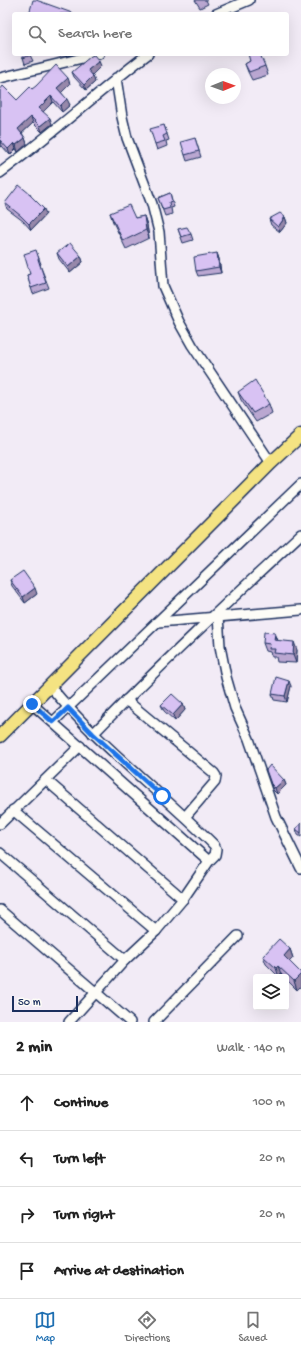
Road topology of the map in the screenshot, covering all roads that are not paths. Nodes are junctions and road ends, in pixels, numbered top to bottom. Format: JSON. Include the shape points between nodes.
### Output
{"nodes":[{"id":1,"x":249,"y":0,"type":"edge"},
{"id":2,"x":221,"y":12,"type":"edge"},
{"id":3,"x":91,"y":56,"type":"edge"},
{"id":4,"x":145,"y":56,"type":"edge"},
{"id":5,"x":0,"y":78,"type":"edge"},
{"id":6,"x":116,"y":78,"type":"junction"},
{"id":7,"x":0,"y":173,"type":"edge"},
{"id":8,"x":301,"y":435,"type":"edge"},
{"id":9,"x":271,"y":463,"type":"junction"},
{"id":10,"x":301,"y":484,"type":"edge"},
{"id":11,"x":301,"y":534,"type":"edge"},
{"id":12,"x":301,"y":610,"type":"edge"},
{"id":13,"x":215,"y":616,"type":"junction"},
{"id":14,"x":158,"y":622,"type":"junction"},
{"id":15,"x":50,"y":686,"type":"junction"},
{"id":16,"x":126,"y":700,"type":"junction"},
{"id":17,"x":32,"y":704,"type":"junction"},
{"id":18,"x":68,"y":708,"type":"junction"},
{"id":19,"x":53,"y":722,"type":"junction"},
{"id":20,"x":93,"y":734,"type":"junction"},
{"id":21,"x":0,"y":736,"type":"edge"},
{"id":22,"x":80,"y":746,"type":"junction"},
{"id":23,"x":46,"y":780,"type":"junction"},
{"id":24,"x":14,"y":810,"type":"junction"},
{"id":25,"x":185,"y":817,"type":"junction"},
{"id":26,"x":0,"y":824,"type":"edge"},
{"id":27,"x":0,"y":854,"type":"edge"},
{"id":28,"x":209,"y":861,"type":"junction"},
{"id":29,"x":301,"y":868,"type":"edge"},
{"id":30,"x":183,"y":899,"type":"junction"},
{"id":31,"x":0,"y":910,"type":"edge"},
{"id":32,"x":156,"y":931,"type":"junction"},
{"id":33,"x":238,"y":936,"type":"dead end"},
{"id":34,"x":125,"y":960,"type":"junction"},
{"id":35,"x":96,"y":992,"type":"junction"},
{"id":36,"x":69,"y":1022,"type":"edge"},
{"id":37,"x":130,"y":1022,"type":"edge"},
{"id":38,"x":154,"y":1022,"type":"edge"}],
"edges":[{"from":1,"to":2,"type":"street"},
{"from":3,"to":5,"type":"street"},
{"from":4,"to":6,"type":"street"},
{"from":6,"to":7,"type":"street"},
{"from":6,"to":9,"type":"street","via":[[127,138],[152,204],[159,232],[163,286],[178,322],[192,345]]},
{"from":8,"to":9,"type":"main road"},
{"from":9,"to":15,"type":"main road"},
{"from":10,"to":14,"type":"street"},
{"from":11,"to":13,"type":"street"},
{"from":12,"to":13,"type":"street"},
{"from":13,"to":14,"type":"street"},
{"from":13,"to":16,"type":"street"},
{"from":13,"to":29,"type":"street","via":[[235,708],[249,739],[276,817]]},
{"from":14,"to":18,"type":"street"},
{"from":15,"to":17,"type":"main road"},
{"from":15,"to":18,"type":"street"},
{"from":16,"to":20,"type":"street"},
{"from":16,"to":25,"type":"street","via":[[216,776],[215,782]]},
{"from":17,"to":19,"type":"street"},
{"from":17,"to":21,"type":"main road"},
{"from":18,"to":19,"type":"street"},
{"from":18,"to":20,"type":"street"},
{"from":19,"to":22,"type":"street"},
{"from":20,"to":25,"type":"street"},
{"from":22,"to":23,"type":"street"},
{"from":22,"to":28,"type":"street"},
{"from":23,"to":24,"type":"street"},
{"from":23,"to":30,"type":"street"},
{"from":24,"to":26,"type":"street"},
{"from":24,"to":32,"type":"street"},
{"from":25,"to":28,"type":"street","via":[[214,844],[215,855]]},
{"from":27,"to":34,"type":"street"},
{"from":28,"to":30,"type":"street"},
{"from":30,"to":32,"type":"street"},
{"from":31,"to":35,"type":"street"},
{"from":32,"to":34,"type":"street"},
{"from":33,"to":38,"type":"street"},
{"from":34,"to":35,"type":"street"},
{"from":35,"to":36,"type":"street"},
{"from":35,"to":37,"type":"street"}]}
